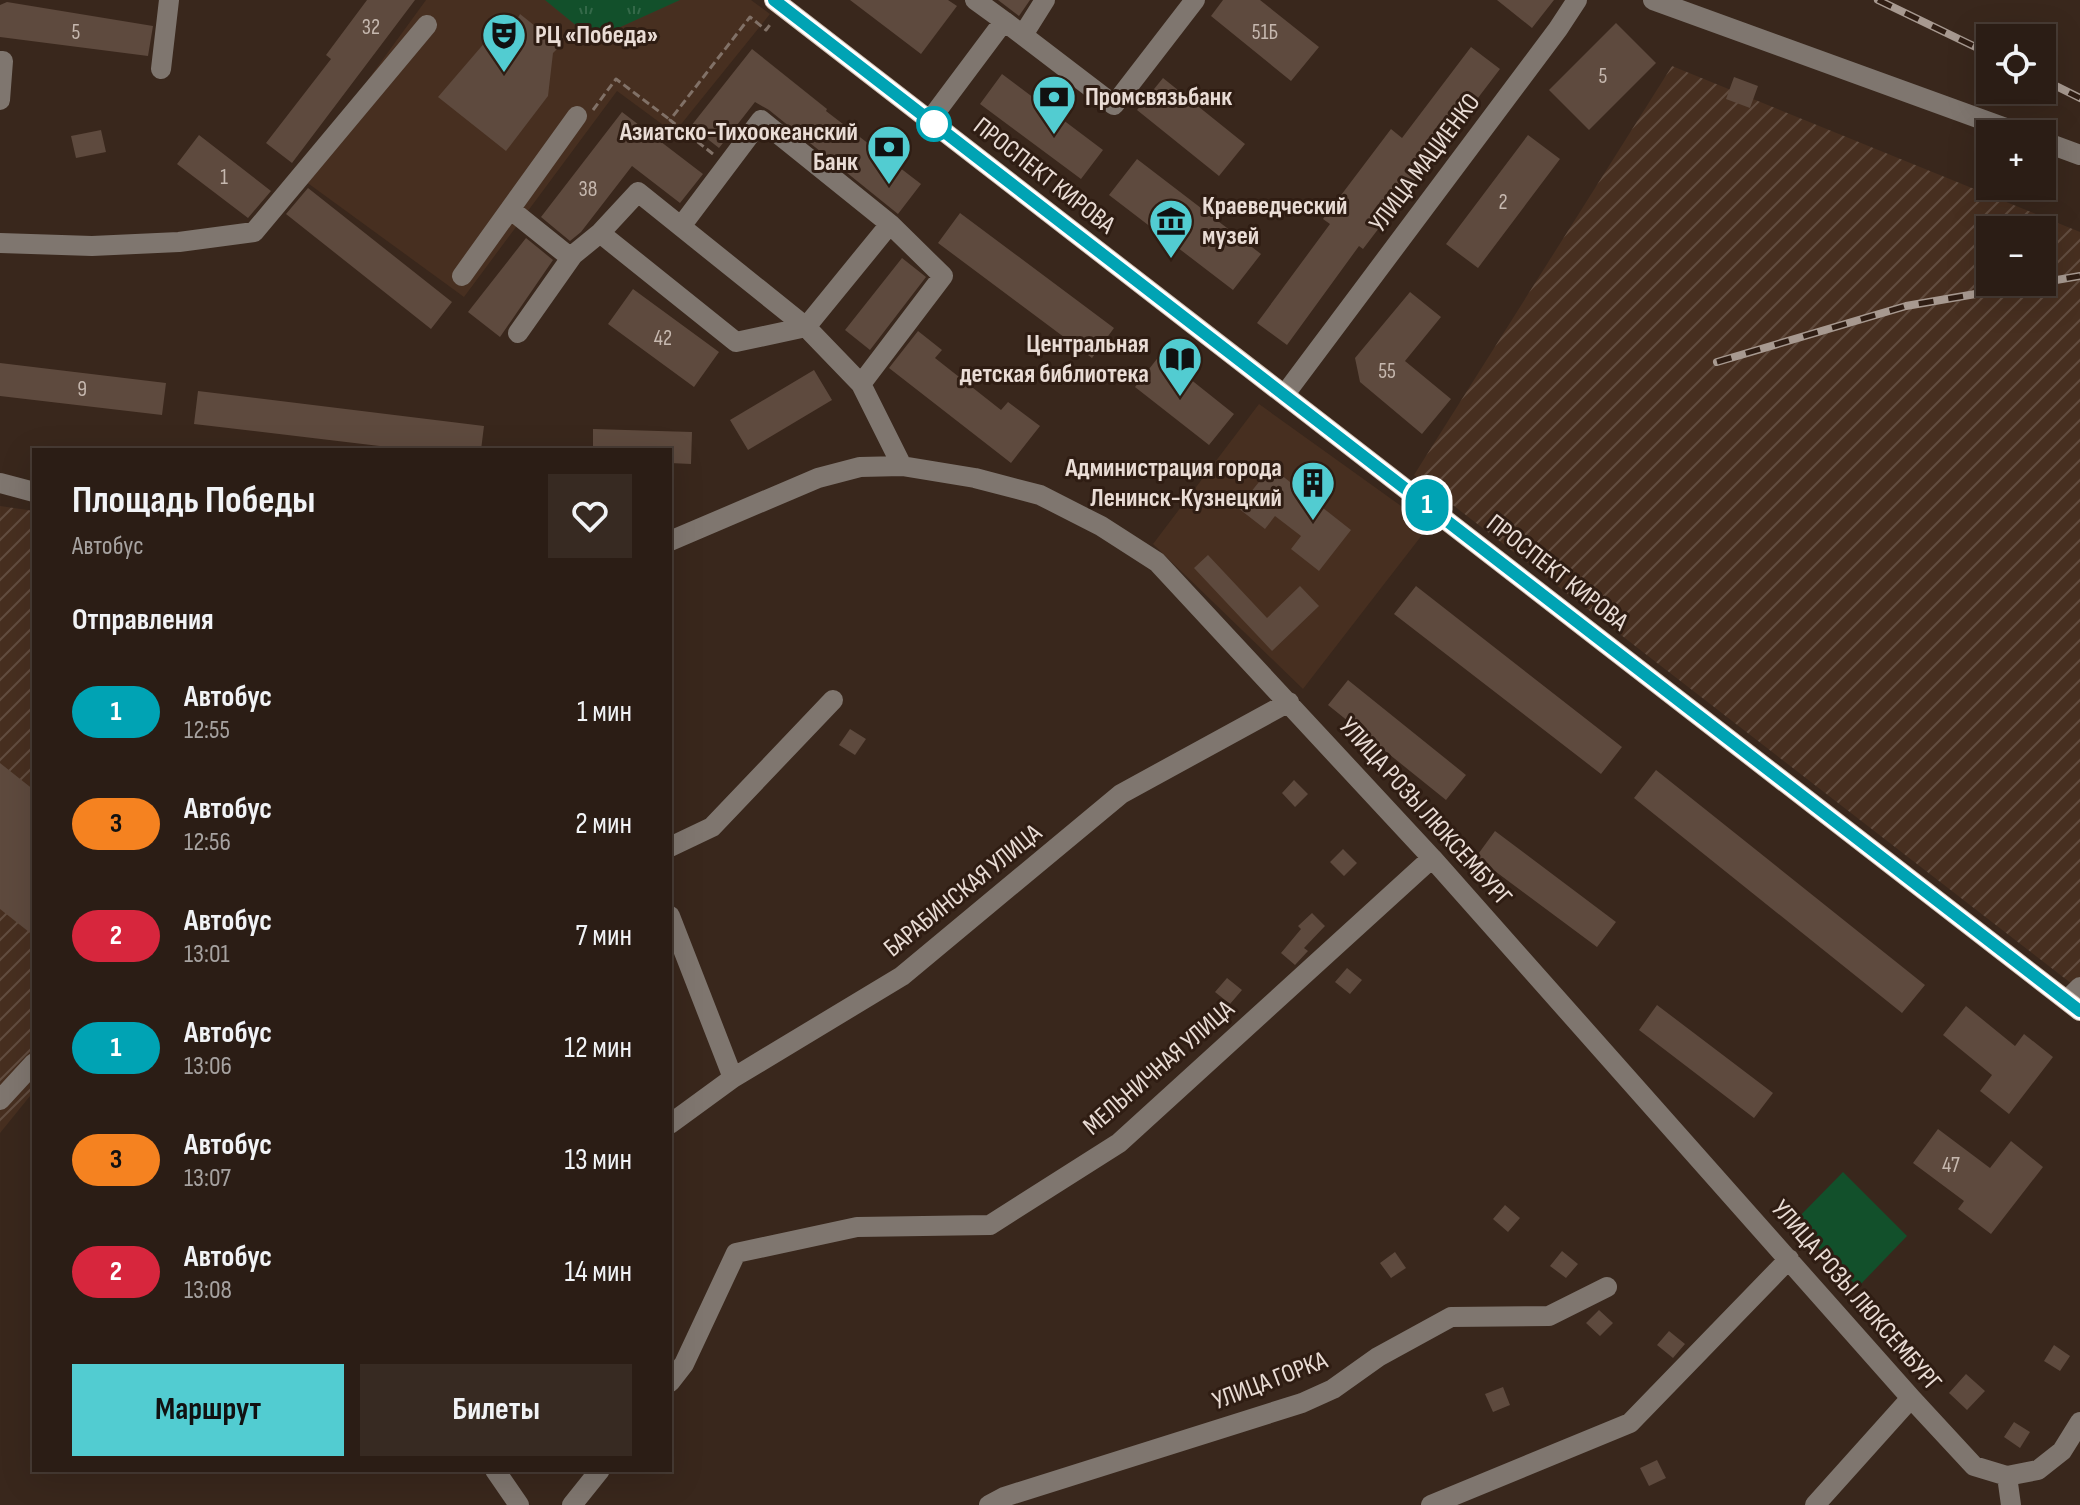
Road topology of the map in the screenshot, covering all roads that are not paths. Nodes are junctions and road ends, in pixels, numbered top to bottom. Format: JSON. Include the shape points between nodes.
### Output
{"nodes":[{"id":1,"x":169,"y":0,"type":"edge"},
{"id":2,"x":774,"y":0,"type":"edge"},
{"id":3,"x":975,"y":0,"type":"edge"},
{"id":4,"x":1045,"y":0,"type":"edge"},
{"id":5,"x":1195,"y":0,"type":"edge"},
{"id":6,"x":1577,"y":0,"type":"edge"},
{"id":7,"x":1653,"y":0,"type":"edge"},
{"id":8,"x":1004,"y":21,"type":"junction"},
{"id":9,"x":427,"y":25,"type":"dead end"},
{"id":10,"x":1023,"y":35,"type":"junction"},
{"id":11,"x":0,"y":61,"type":"edge"},
{"id":12,"x":161,"y":69,"type":"dead end"},
{"id":13,"x":0,"y":100,"type":"edge"},
{"id":14,"x":577,"y":116,"type":"road end"},
{"id":15,"x":930,"y":120,"type":"junction"},
{"id":16,"x":1983,"y":120,"type":"edge"},
{"id":17,"x":2056,"y":146,"type":"edge"},
{"id":18,"x":2080,"y":155,"type":"edge"},
{"id":19,"x":510,"y":209,"type":"junction"},
{"id":20,"x":890,"y":224,"type":"junction"},
{"id":21,"x":682,"y":225,"type":"junction"},
{"id":22,"x":600,"y":233,"type":"junction"},
{"id":23,"x":0,"y":243,"type":"edge"},
{"id":24,"x":571,"y":258,"type":"junction"},
{"id":25,"x":462,"y":276,"type":"dead end"},
{"id":26,"x":806,"y":327,"type":"junction"},
{"id":27,"x":518,"y":333,"type":"dead end"},
{"id":28,"x":861,"y":384,"type":"junction"},
{"id":29,"x":1285,"y":394,"type":"junction"},
{"id":30,"x":902,"y":466,"type":"junction"},
{"id":31,"x":0,"y":483,"type":"edge"},
{"id":32,"x":32,"y":491,"type":"edge"},
{"id":33,"x":672,"y":540,"type":"edge"},
{"id":34,"x":833,"y":700,"type":"dead end"},
{"id":35,"x":1289,"y":702,"type":"junction"},
{"id":36,"x":672,"y":846,"type":"edge"},
{"id":37,"x":1432,"y":858,"type":"junction"},
{"id":38,"x":672,"y":921,"type":"edge"},
{"id":39,"x":2076,"y":999,"type":"edge"},
{"id":40,"x":32,"y":1065,"type":"edge"},
{"id":41,"x":733,"y":1078,"type":"junction"},
{"id":42,"x":0,"y":1100,"type":"edge"},
{"id":43,"x":672,"y":1123,"type":"edge"},
{"id":44,"x":1789,"y":1259,"type":"junction"},
{"id":45,"x":1607,"y":1287,"type":"dead end"},
{"id":46,"x":672,"y":1379,"type":"edge"},
{"id":47,"x":1911,"y":1398,"type":"junction"},
{"id":48,"x":2080,"y":1422,"type":"edge"},
{"id":49,"x":496,"y":1472,"type":"edge"},
{"id":50,"x":598,"y":1472,"type":"edge"},
{"id":51,"x":2007,"y":1476,"type":"junction"},
{"id":52,"x":519,"y":1505,"type":"edge"},
{"id":53,"x":572,"y":1505,"type":"edge"},
{"id":54,"x":989,"y":1505,"type":"edge"},
{"id":55,"x":1431,"y":1505,"type":"edge"},
{"id":56,"x":1815,"y":1505,"type":"edge"},
{"id":57,"x":2011,"y":1505,"type":"edge"}],
"edges":[{"from":1,"to":12,"type":"street"},
{"from":2,"to":15,"type":"main road","name":"ПРОСПЕКТ КИРОВА"},
{"from":3,"to":8,"type":"street"},
{"from":4,"to":10,"type":"street"},
{"from":5,"to":10,"type":"street","via":[[1114,105]]},
{"from":6,"to":29,"type":"street","name":"УЛИЦА МАЦИЕНКО"},
{"from":7,"to":16,"type":"street"},
{"from":8,"to":10,"type":"street"},
{"from":8,"to":15,"type":"street"},
{"from":9,"to":23,"type":"street","via":[[254,232],[179,242]]},
{"from":11,"to":13,"type":"street"},
{"from":14,"to":19,"type":"street"},
{"from":15,"to":29,"type":"main road","name":"ПРОСПЕКТ КИРОВА"},
{"from":17,"to":18,"type":"street"},
{"from":19,"to":24,"type":"street"},
{"from":19,"to":25,"type":"street"},
{"from":20,"to":21,"type":"street","via":[[761,120]]},
{"from":20,"to":26,"type":"street"},
{"from":20,"to":28,"type":"street","via":[[943,276]]},
{"from":21,"to":22,"type":"street","via":[[638,192]]},
{"from":21,"to":26,"type":"street"},
{"from":22,"to":24,"type":"street"},
{"from":22,"to":26,"type":"street","via":[[736,342]]},
{"from":24,"to":27,"type":"street"},
{"from":26,"to":28,"type":"street"},
{"from":28,"to":30,"type":"street"},
{"from":29,"to":39,"type":"main road","name":"ПРОСПЕКТ КИРОВА"},
{"from":30,"to":33,"type":"street","name":"УЛИЦА РОЗЫ ЛЮКСЕМБУРГ","via":[[860,467],[818,478]]},
{"from":30,"to":35,"type":"street","name":"УЛИЦА РОЗЫ ЛЮКСЕМБУРГ","via":[[1040,495],[1101,526],[1157,562]]},
{"from":31,"to":32,"type":"street"},
{"from":34,"to":36,"type":"street","via":[[712,827]]},
{"from":35,"to":37,"type":"street","name":"УЛИЦА РОЗЫ ЛЮКСЕМБУРГ"},
{"from":35,"to":41,"type":"street","name":"БАРАБИНСКАЯ УЛИЦА","via":[[1121,794],[902,976]]},
{"from":37,"to":44,"type":"street","name":"УЛИЦА РОЗЫ ЛЮКСЕМБУРГ"},
{"from":37,"to":46,"type":"street","name":"МЕЛЬНИЧНАЯ УЛИЦА","via":[[1119,1143],[990,1225],[857,1227],[736,1253]]},
{"from":38,"to":41,"type":"street"},
{"from":40,"to":42,"type":"street"},
{"from":41,"to":43,"type":"street","name":"БАРАБИНСКАЯ УЛИЦА"},
{"from":44,"to":47,"type":"street","name":"УЛИЦА РОЗЫ ЛЮКСЕМБУРГ"},
{"from":44,"to":55,"type":"street","via":[[1630,1423]]},
{"from":45,"to":54,"type":"street","name":"УЛИЦА ГОРКА","via":[[1549,1316],[1451,1317],[1302,1403]]},
{"from":47,"to":51,"type":"street","name":"УЛИЦА РОЗЫ ЛЮКСЕМБУРГ","via":[[1974,1466]]},
{"from":47,"to":56,"type":"street"},
{"from":48,"to":51,"type":"street","via":[[2062,1451],[2038,1470]]},
{"from":49,"to":52,"type":"street"},
{"from":50,"to":53,"type":"street"},
{"from":51,"to":57,"type":"street"}]}
